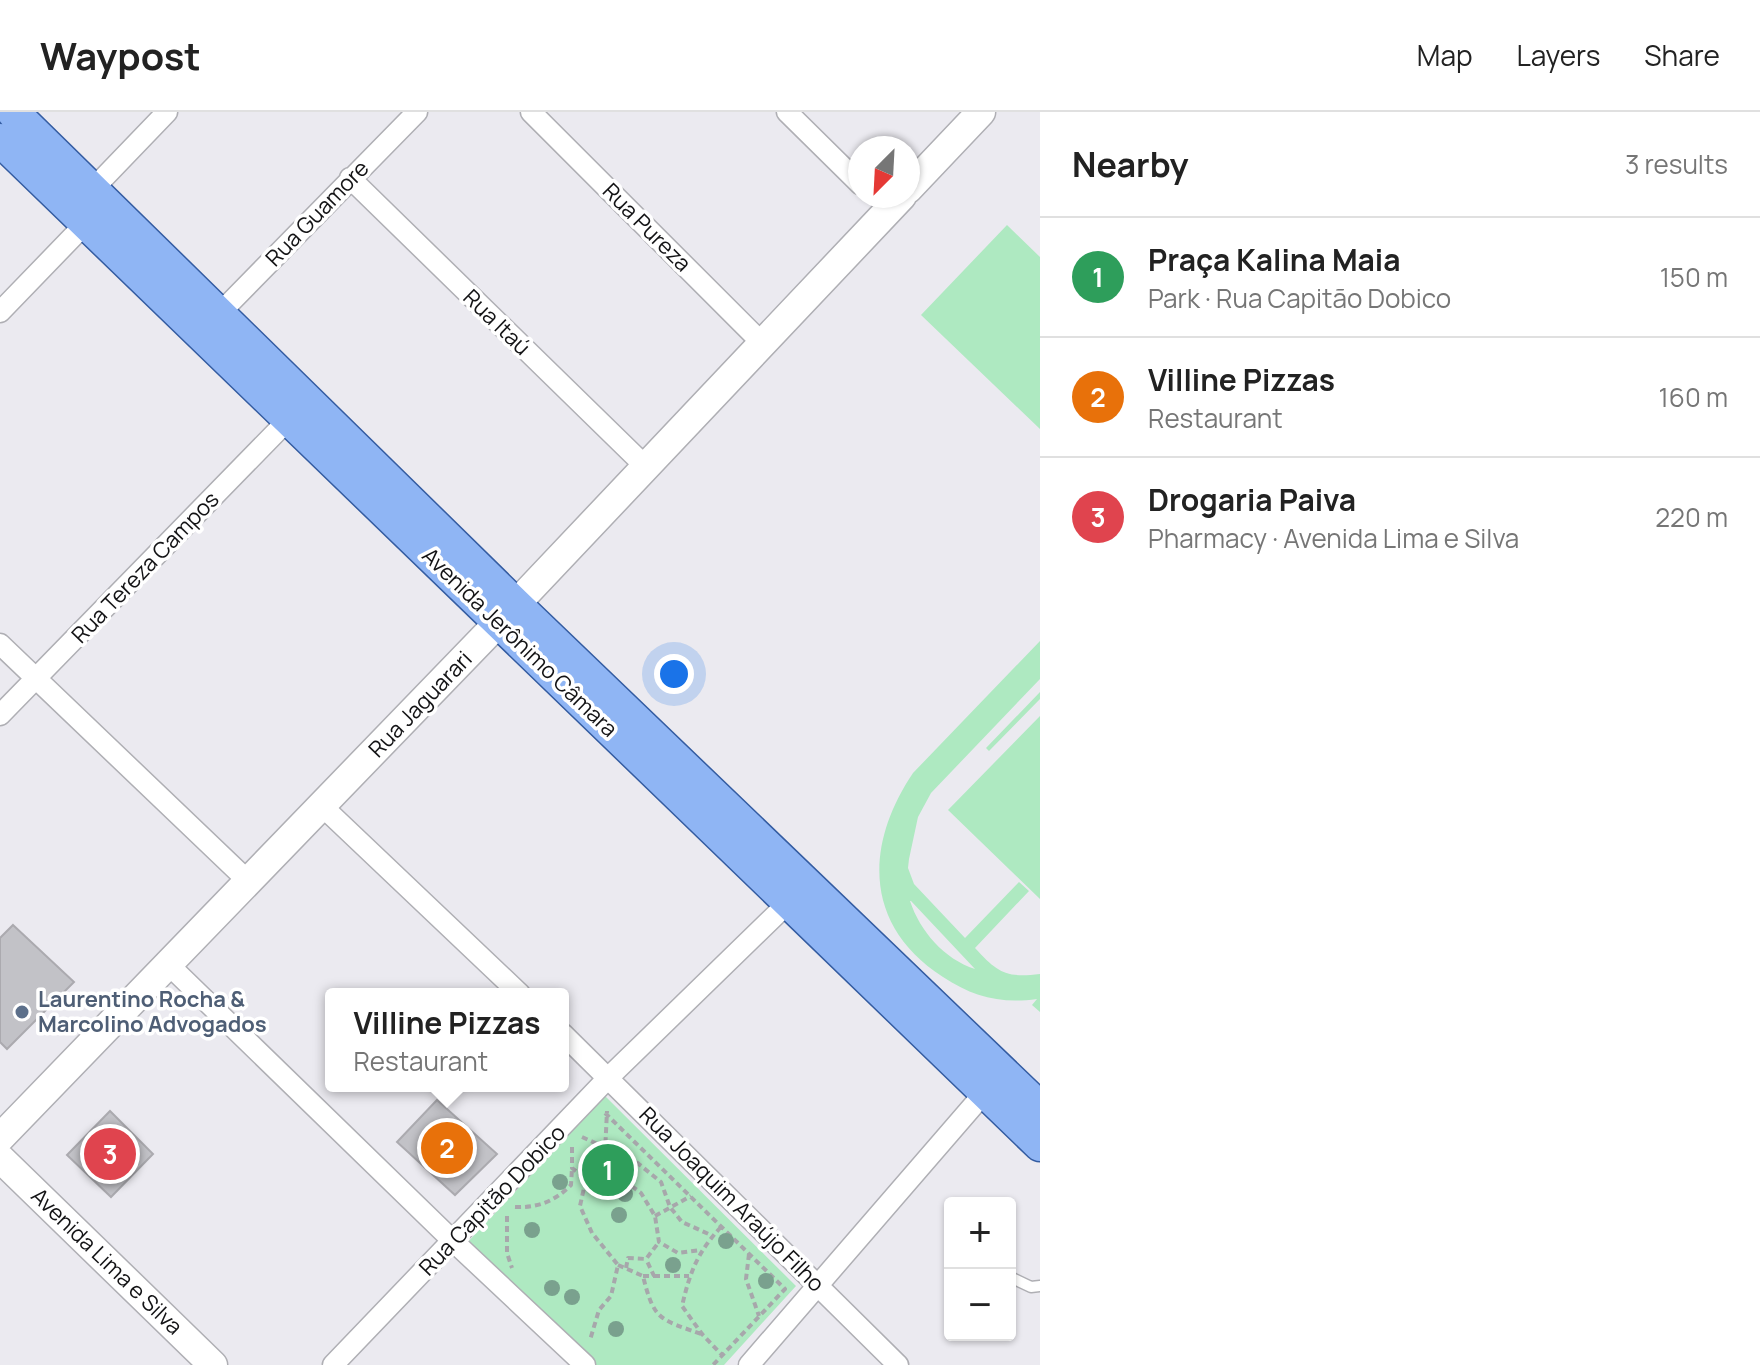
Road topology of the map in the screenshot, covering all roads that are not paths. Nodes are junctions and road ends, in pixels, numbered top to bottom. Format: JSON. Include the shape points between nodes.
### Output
{"nodes":[{"id":1,"x":13,"y":112,"type":"edge"},
{"id":2,"x":167,"y":112,"type":"edge"},
{"id":3,"x":531,"y":112,"type":"edge"},
{"id":4,"x":787,"y":112,"type":"edge"},
{"id":5,"x":981,"y":112,"type":"edge"},
{"id":6,"x":411,"y":114,"type":"edge"},
{"id":7,"x":0,"y":140,"type":"edge"},
{"id":8,"x":848,"y":172,"type":"edge"},
{"id":9,"x":920,"y":176,"type":"edge"},
{"id":10,"x":350,"y":178,"type":"junction"},
{"id":11,"x":92,"y":190,"type":"junction"},
{"id":12,"x":881,"y":208,"type":"edge"},
{"id":13,"x":86,"y":223,"type":"junction"},
{"id":14,"x":0,"y":312,"type":"edge"},
{"id":15,"x":218,"y":315,"type":"junction"},
{"id":16,"x":762,"y":343,"type":"junction"},
{"id":17,"x":289,"y":419,"type":"junction"},
{"id":18,"x":645,"y":466,"type":"junction"},
{"id":19,"x":507,"y":613,"type":"junction"},
{"id":20,"x":0,"y":644,"type":"edge"},
{"id":21,"x":36,"y":678,"type":"junction"},
{"id":22,"x":0,"y":715,"type":"edge"},
{"id":23,"x":322,"y":806,"type":"junction"},
{"id":24,"x":249,"y":882,"type":"junction"},
{"id":25,"x":789,"y":902,"type":"junction"},
{"id":26,"x":169,"y":965,"type":"junction"},
{"id":27,"x":514,"y":988,"type":"edge"},
{"id":28,"x":569,"y":1040,"type":"edge"},
{"id":29,"x":609,"y":1077,"type":"junction"},
{"id":30,"x":985,"y":1092,"type":"junction"},
{"id":31,"x":1040,"y":1108,"type":"edge"},
{"id":32,"x":0,"y":1138,"type":"edge"},
{"id":33,"x":1040,"y":1145,"type":"edge"},
{"id":34,"x":0,"y":1158,"type":"edge"},
{"id":35,"x":453,"y":1241,"type":"junction"},
{"id":36,"x":1016,"y":1280,"type":"edge"},
{"id":37,"x":819,"y":1285,"type":"junction"},
{"id":38,"x":1040,"y":1286,"type":"edge"},
{"id":39,"x":586,"y":1356,"type":"edge"},
{"id":40,"x":213,"y":1365,"type":"edge"},
{"id":41,"x":333,"y":1365,"type":"edge"},
{"id":42,"x":749,"y":1365,"type":"edge"},
{"id":43,"x":898,"y":1365,"type":"edge"}],
"edges":[{"from":1,"to":11,"type":"main road","name":"Avenida Jerônimo Câmara"},
{"from":2,"to":11,"type":"street"},
{"from":3,"to":16,"type":"street","name":"Rua Pureza"},
{"from":4,"to":8,"type":"street"},
{"from":5,"to":9,"type":"main road"},
{"from":6,"to":10,"type":"street","name":"Rua Guamore"},
{"from":7,"to":13,"type":"main road","name":"Avenida Jerônimo Câmara"},
{"from":10,"to":15,"type":"street","name":"Rua Guamore"},
{"from":10,"to":18,"type":"street","name":"Rua Itaú"},
{"from":11,"to":15,"type":"main road","name":"Avenida Jerônimo Câmara"},
{"from":12,"to":16,"type":"main road","name":"Rua Jaguarari"},
{"from":13,"to":14,"type":"street"},
{"from":13,"to":17,"type":"main road","name":"Avenida Jerônimo Câmara"},
{"from":15,"to":19,"type":"main road","name":"Avenida Jerônimo Câmara"},
{"from":16,"to":18,"type":"main road","name":"Rua Jaguarari"},
{"from":17,"to":19,"type":"main road","name":"Avenida Jerônimo Câmara"},
{"from":17,"to":21,"type":"street","name":"Rua Tereza Campos"},
{"from":18,"to":19,"type":"main road","name":"Rua Jaguarari"},
{"from":19,"to":23,"type":"main road","name":"Rua Jaguarari"},
{"from":19,"to":25,"type":"main road","name":"Avenida Jerônimo Câmara"},
{"from":19,"to":31,"type":"main road","name":"Avenida Jerônimo Câmara"},
{"from":20,"to":21,"type":"street"},
{"from":21,"to":22,"type":"street","name":"Rua Tereza Campos"},
{"from":21,"to":24,"type":"street"},
{"from":23,"to":24,"type":"main road","name":"Rua Jaguarari"},
{"from":23,"to":27,"type":"street"},
{"from":24,"to":26,"type":"main road","name":"Rua Jaguarari"},
{"from":25,"to":29,"type":"street","name":"Rua Capitão Dobico"},
{"from":25,"to":30,"type":"main road","name":"Avenida Jerônimo Câmara"},
{"from":26,"to":32,"type":"main road","name":"Rua Jaguarari"},
{"from":26,"to":35,"type":"street"},
{"from":28,"to":29,"type":"street","name":"Rua Joaquim Araújo Filho"},
{"from":29,"to":35,"type":"street","name":"Rua Capitão Dobico"},
{"from":29,"to":37,"type":"street","name":"Rua Joaquim Araújo Filho"},
{"from":30,"to":33,"type":"main road","name":"Avenida Jerônimo Câmara"},
{"from":30,"to":37,"type":"street"},
{"from":34,"to":40,"type":"main road","name":"Avenida Lima e Silva"},
{"from":35,"to":39,"type":"street"},
{"from":35,"to":41,"type":"street","name":"Rua Capitão Dobico"},
{"from":36,"to":38,"type":"lane"},
{"from":37,"to":42,"type":"street"},
{"from":37,"to":43,"type":"street","name":"Rua Joaquim Araújo Filho"}]}
